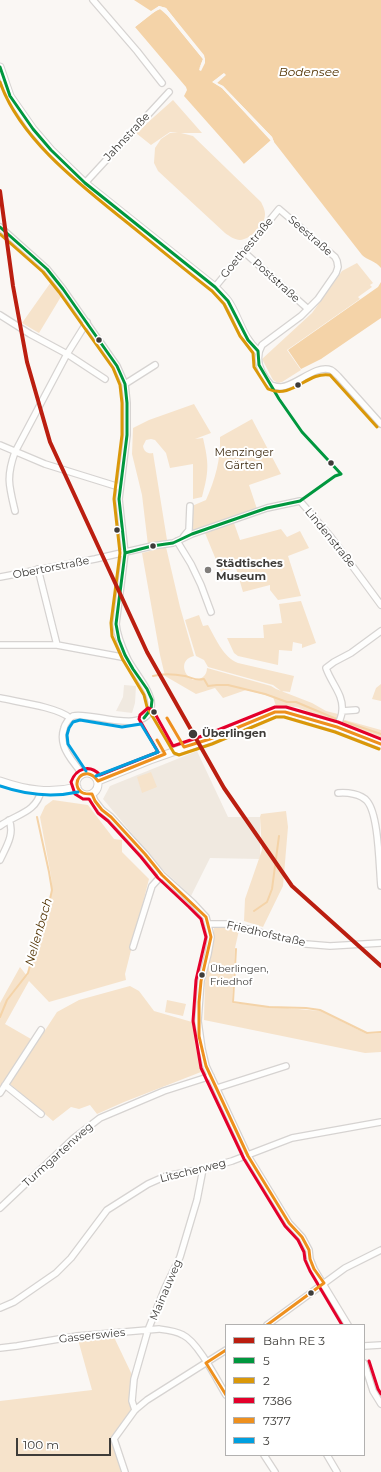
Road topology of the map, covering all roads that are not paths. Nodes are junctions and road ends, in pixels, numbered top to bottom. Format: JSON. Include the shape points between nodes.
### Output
{"nodes":[{"id":1,"x":93,"y":0,"type":"edge"},
{"id":2,"x":0,"y":67,"type":"edge"},
{"id":3,"x":162,"y":83,"type":"dead end"},
{"id":4,"x":169,"y":92,"type":"dead end"},
{"id":5,"x":85,"y":183,"type":"junction"},
{"id":6,"x":279,"y":209,"type":"joint"},
{"id":7,"x":0,"y":227,"type":"edge"},
{"id":8,"x":244,"y":252,"type":"junction"},
{"id":9,"x":215,"y":287,"type":"junction"},
{"id":10,"x":308,"y":309,"type":"junction"},
{"id":11,"x":0,"y":315,"type":"edge"},
{"id":12,"x":87,"y":322,"type":"junction"},
{"id":13,"x":258,"y":351,"type":"junction"},
{"id":14,"x":67,"y":354,"type":"junction"},
{"id":15,"x":156,"y":364,"type":"dead end"},
{"id":16,"x":105,"y":379,"type":"dead end"},
{"id":17,"x":125,"y":384,"type":"junction"},
{"id":18,"x":381,"y":424,"type":"edge"},
{"id":19,"x":0,"y":445,"type":"edge"},
{"id":20,"x":15,"y":452,"type":"junction"},
{"id":21,"x":119,"y":487,"type":"junction"},
{"id":22,"x":300,"y":501,"type":"joint"},
{"id":23,"x":190,"y":506,"type":"dead end"},
{"id":24,"x":15,"y":511,"type":"dead end"},
{"id":25,"x":177,"y":541,"type":"junction"},
{"id":26,"x":125,"y":553,"type":"junction"},
{"id":27,"x":38,"y":569,"type":"junction"},
{"id":28,"x":0,"y":577,"type":"edge"},
{"id":29,"x":381,"y":605,"type":"edge"},
{"id":30,"x":211,"y":612,"type":"dead end"},
{"id":31,"x":381,"y":631,"type":"edge"},
{"id":32,"x":0,"y":645,"type":"edge"},
{"id":33,"x":57,"y":645,"type":"junction"},
{"id":34,"x":127,"y":658,"type":"junction"},
{"id":35,"x":0,"y":698,"type":"edge"},
{"id":36,"x":356,"y":710,"type":"dead end"},
{"id":37,"x":341,"y":714,"type":"junction"},
{"id":38,"x":70,"y":718,"type":"junction"},
{"id":39,"x":337,"y":725,"type":"junction"},
{"id":40,"x":381,"y":744,"type":"edge"},
{"id":41,"x":82,"y":774,"type":"junction"},
{"id":42,"x":0,"y":781,"type":"edge"},
{"id":43,"x":98,"y":781,"type":"junction"},
{"id":44,"x":77,"y":787,"type":"junction"},
{"id":45,"x":41,"y":791,"type":"junction"},
{"id":46,"x":338,"y":793,"type":"dead end"},
{"id":47,"x":92,"y":794,"type":"junction"},
{"id":48,"x":9,"y":820,"type":"junction"},
{"id":49,"x":0,"y":826,"type":"edge"},
{"id":50,"x":379,"y":834,"type":"edge"},
{"id":51,"x":0,"y":860,"type":"edge"},
{"id":52,"x":162,"y":875,"type":"junction"},
{"id":53,"x":381,"y":886,"type":"edge"},
{"id":54,"x":208,"y":924,"type":"junction"},
{"id":55,"x":381,"y":943,"type":"edge"},
{"id":56,"x":134,"y":947,"type":"dead end"},
{"id":57,"x":41,"y":1030,"type":"dead end"},
{"id":58,"x":286,"y":1066,"type":"dead end"},
{"id":59,"x":211,"y":1076,"type":"junction"},
{"id":60,"x":5,"y":1085,"type":"junction"},
{"id":61,"x":217,"y":1088,"type":"junction"},
{"id":62,"x":0,"y":1093,"type":"edge"},
{"id":63,"x":41,"y":1114,"type":"dead end"},
{"id":64,"x":381,"y":1122,"type":"edge"},
{"id":65,"x":248,"y":1156,"type":"junction"},
{"id":66,"x":203,"y":1169,"type":"junction"},
{"id":67,"x":0,"y":1208,"type":"edge"},
{"id":68,"x":381,"y":1250,"type":"edge"},
{"id":69,"x":324,"y":1283,"type":"junction"},
{"id":70,"x":0,"y":1308,"type":"edge"},
{"id":71,"x":268,"y":1324,"type":"edge"},
{"id":72,"x":347,"y":1324,"type":"edge"},
{"id":73,"x":148,"y":1330,"type":"junction"},
{"id":74,"x":381,"y":1345,"type":"edge"},
{"id":75,"x":365,"y":1346,"type":"edge"},
{"id":76,"x":0,"y":1348,"type":"edge"},
{"id":77,"x":225,"y":1351,"type":"edge"},
{"id":78,"x":206,"y":1362,"type":"junction"},
{"id":79,"x":365,"y":1366,"type":"edge"},
{"id":80,"x":225,"y":1393,"type":"edge"},
{"id":81,"x":381,"y":1404,"type":"edge"},
{"id":82,"x":135,"y":1410,"type":"junction"},
{"id":83,"x":265,"y":1456,"type":"edge"},
{"id":84,"x":328,"y":1456,"type":"edge"},
{"id":85,"x":125,"y":1472,"type":"edge"},
{"id":86,"x":275,"y":1472,"type":"edge"},
{"id":87,"x":337,"y":1472,"type":"edge"}],
"edges":[{"from":1,"to":3,"type":"street"},
{"from":2,"to":5,"type":"street","via":[[17,108],[51,150]]},
{"from":4,"to":5,"type":"street","name":"Jahnstraße"},
{"from":5,"to":9,"type":"street"},
{"from":6,"to":8,"type":"street","name":"Goethestraße"},
{"from":6,"to":10,"type":"street","name":"Seestraße","via":[[337,261],[336,273]]},
{"from":7,"to":12,"type":"street","via":[[47,269]]},
{"from":8,"to":9,"type":"street","name":"Goethestraße"},
{"from":8,"to":10,"type":"street","name":"Poststraße"},
{"from":9,"to":13,"type":"street","via":[[227,300],[246,338]]},
{"from":10,"to":13,"type":"street","name":"Seestraße","via":[[262,345]]},
{"from":11,"to":14,"type":"street"},
{"from":12,"to":14,"type":"street"},
{"from":12,"to":17,"type":"street","via":[[117,366]]},
{"from":13,"to":18,"type":"street","via":[[259,366],[272,385],[289,385],[320,370],[329,369]]},
{"from":14,"to":16,"type":"street"},
{"from":14,"to":20,"type":"street"},
{"from":15,"to":17,"type":"street"},
{"from":17,"to":21,"type":"street","via":[[127,435]]},
{"from":19,"to":20,"type":"street"},
{"from":20,"to":21,"type":"street"},
{"from":20,"to":24,"type":"street","via":[[9,468],[9,487]]},
{"from":21,"to":26,"type":"street"},
{"from":22,"to":25,"type":"street","name":"Obertorstraße","via":[[260,510]]},
{"from":22,"to":29,"type":"street","name":"Lindenstraße","via":[[331,537]]},
{"from":23,"to":25,"type":"street","via":[[189,530]]},
{"from":25,"to":26,"type":"street","name":"Obertorstraße"},
{"from":25,"to":30,"type":"street","via":[[194,571]]},
{"from":26,"to":27,"type":"street","name":"Obertorstraße"},
{"from":26,"to":34,"type":"street","via":[[116,624],[117,635]]},
{"from":27,"to":28,"type":"street","name":"Obertorstraße"},
{"from":27,"to":33,"type":"street"},
{"from":31,"to":37,"type":"street","via":[[352,653],[326,668],[339,693]]},
{"from":32,"to":33,"type":"street"},
{"from":33,"to":34,"type":"street"},
{"from":34,"to":38,"type":"street","via":[[149,693],[152,705],[144,718],[122,722],[80,715]]},
{"from":35,"to":38,"type":"street","via":[[64,713]]},
{"from":36,"to":37,"type":"street"},
{"from":37,"to":39,"type":"street"},
{"from":38,"to":41,"type":"street","via":[[64,726],[63,746]]},
{"from":39,"to":40,"type":"street"},
{"from":39,"to":43,"type":"street","via":[[280,712]]},
{"from":41,"to":43,"type":"street","via":[[92,774]]},
{"from":41,"to":44,"type":"street","via":[[77,780]]},
{"from":42,"to":45,"type":"street","via":[[19,788]]},
{"from":43,"to":47,"type":"street","via":[[97,788]]},
{"from":44,"to":45,"type":"street"},
{"from":44,"to":47,"type":"street","via":[[83,794]]},
{"from":45,"to":48,"type":"street","via":[[34,807]]},
{"from":46,"to":50,"type":"street","via":[[358,795],[366,800],[371,807]]},
{"from":47,"to":52,"type":"street","via":[[102,810],[121,827]]},
{"from":48,"to":49,"type":"street"},
{"from":48,"to":51,"type":"street","via":[[12,831]]},
{"from":50,"to":53,"type":"street"},
{"from":52,"to":54,"type":"street","via":[[197,907],[206,917]]},
{"from":52,"to":56,"type":"street","via":[[152,886]]},
{"from":54,"to":55,"type":"street","name":"Friedhofstraße","via":[[228,924],[306,944],[337,946]]},
{"from":54,"to":59,"type":"street","via":[[210,937],[198,1021],[206,1066]]},
{"from":57,"to":60,"type":"street"},
{"from":58,"to":61,"type":"street"},
{"from":59,"to":61,"type":"street"},
{"from":59,"to":67,"type":"street","name":"Turmgartenweg","via":[[164,1091],[100,1118],[74,1138]]},
{"from":60,"to":62,"type":"street"},
{"from":60,"to":63,"type":"street"},
{"from":61,"to":65,"type":"street"},
{"from":64,"to":65,"type":"street","name":"Litscherweg","via":[[292,1138]]},
{"from":65,"to":66,"type":"street","name":"Litscherweg"},
{"from":65,"to":69,"type":"street","via":[[289,1223],[302,1237],[314,1269]]},
{"from":66,"to":70,"type":"street","name":"Litscherweg","via":[[166,1176],[136,1190],[107,1210],[71,1258],[56,1273],[14,1302]]},
{"from":66,"to":73,"type":"street","name":"Mainauweg","via":[[197,1200],[180,1257]]},
{"from":68,"to":69,"type":"street","via":[[345,1268]]},
{"from":69,"to":71,"type":"street"},
{"from":69,"to":72,"type":"street"},
{"from":73,"to":76,"type":"street","name":"Gasserswies","via":[[78,1336]]},
{"from":73,"to":78,"type":"street","name":"Gasserswies","via":[[171,1331],[184,1335],[192,1341]]},
{"from":73,"to":82,"type":"street","name":"Mainauweg","via":[[134,1379],[132,1401]]},
{"from":74,"to":75,"type":"street"},
{"from":77,"to":78,"type":"street"},
{"from":78,"to":80,"type":"street"},
{"from":78,"to":82,"type":"street"},
{"from":79,"to":81,"type":"street","via":[[373,1391]]},
{"from":82,"to":85,"type":"street","via":[[114,1439]]},
{"from":83,"to":86,"type":"street"},
{"from":84,"to":87,"type":"street"}]}
